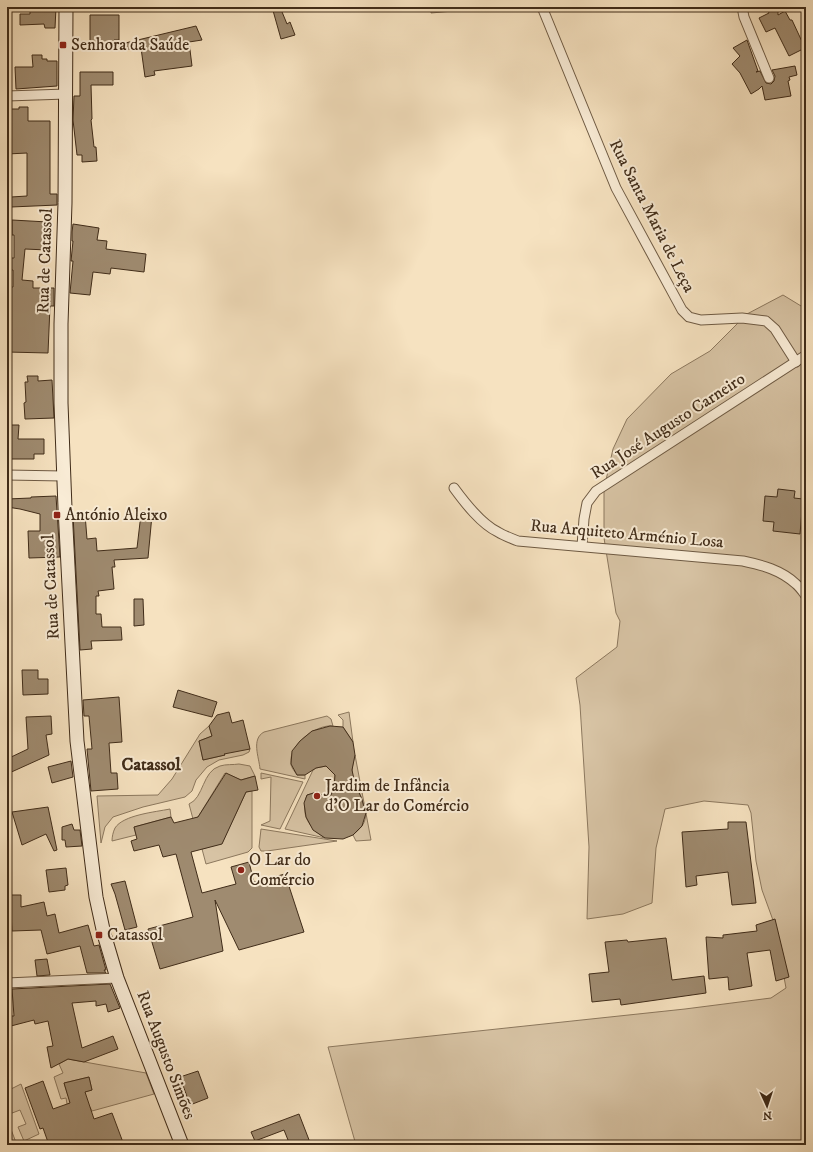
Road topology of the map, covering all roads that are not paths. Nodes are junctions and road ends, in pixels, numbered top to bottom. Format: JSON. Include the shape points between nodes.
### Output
{"nodes":[{"id":1,"x":66,"y":7,"type":"edge"},
{"id":2,"x":542,"y":7,"type":"edge"},
{"id":3,"x":742,"y":7,"type":"edge"},
{"id":4,"x":769,"y":78,"type":"dead end"},
{"id":5,"x":66,"y":94,"type":"junction"},
{"id":6,"x":7,"y":96,"type":"edge"},
{"id":7,"x":806,"y":355,"type":"edge"},
{"id":8,"x":796,"y":362,"type":"junction"},
{"id":9,"x":7,"y":475,"type":"edge"},
{"id":10,"x":63,"y":476,"type":"junction"},
{"id":11,"x":454,"y":488,"type":"dead end"},
{"id":12,"x":582,"y":546,"type":"junction"},
{"id":13,"x":806,"y":596,"type":"edge"},
{"id":14,"x":117,"y":978,"type":"junction"},
{"id":15,"x":7,"y":983,"type":"edge"},
{"id":16,"x":182,"y":1145,"type":"edge"}],
"edges":[{"from":1,"to":5,"type":"main road","name":"Rua de Catassol"},
{"from":2,"to":8,"type":"street","name":"Rua Santa Maria de Leça","via":[[616,188],[682,310],[689,317],[701,320],[742,318],[766,321],[775,329]]},
{"from":3,"to":4,"type":"street"},
{"from":5,"to":6,"type":"street"},
{"from":5,"to":10,"type":"main road","name":"Rua de Catassol","via":[[61,363]]},
{"from":7,"to":8,"type":"street","name":"Rua José Augusto Carneiro"},
{"from":8,"to":12,"type":"street","name":"Rua José Augusto Carneiro","via":[[596,491],[587,503]]},
{"from":9,"to":10,"type":"street"},
{"from":10,"to":14,"type":"main road","name":"Rua de Catassol","via":[[77,741],[96,897]]},
{"from":11,"to":12,"type":"street","name":"Rua Arquiteto Arménio Losa","via":[[466,505],[496,532],[518,541]]},
{"from":12,"to":13,"type":"street","name":"Rua Arquiteto Arménio Losa","via":[[760,564],[779,572],[796,584]]},
{"from":14,"to":15,"type":"street"},
{"from":14,"to":16,"type":"main road","name":"Rua Augusto Simões"}]}
